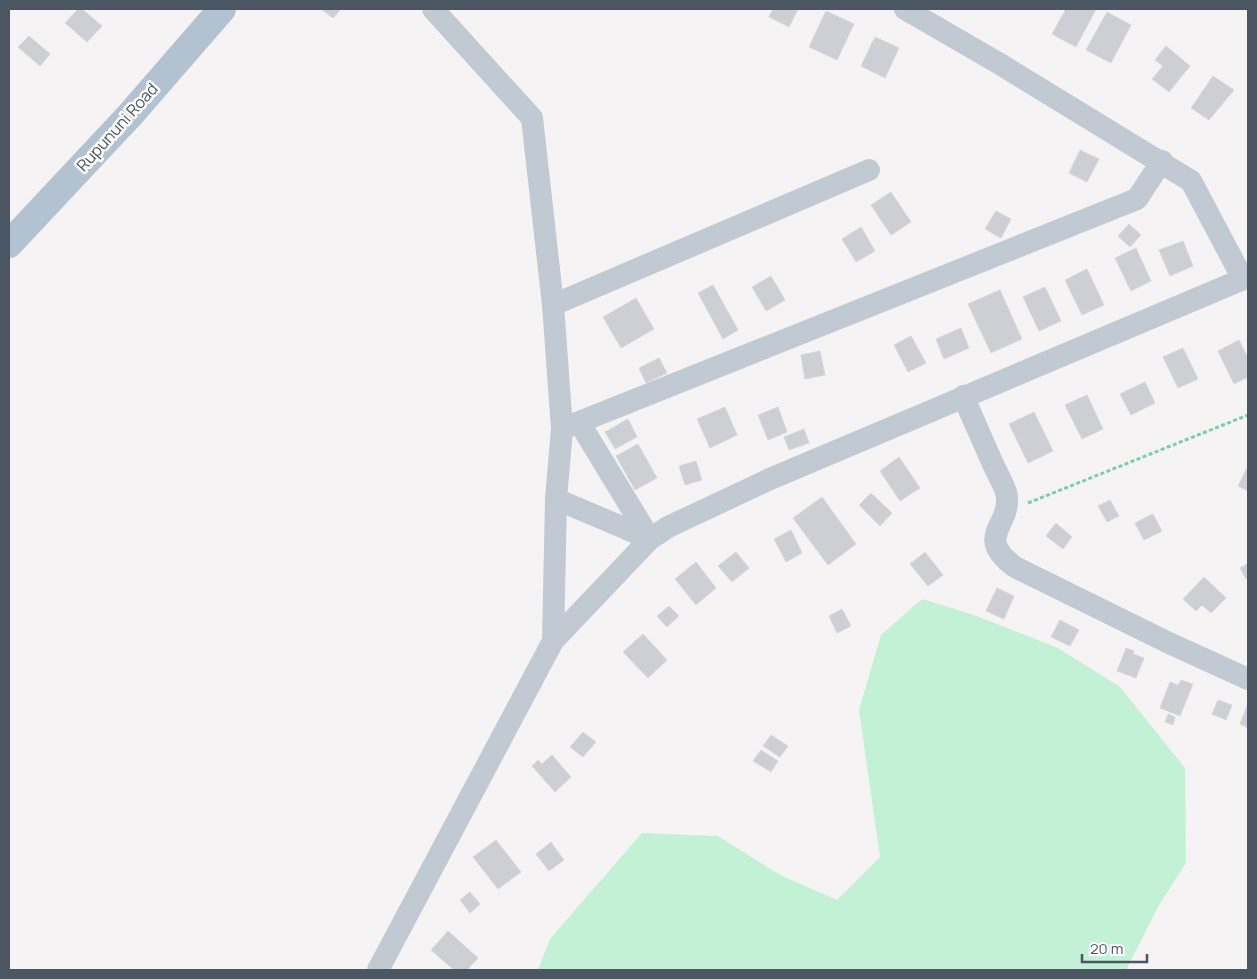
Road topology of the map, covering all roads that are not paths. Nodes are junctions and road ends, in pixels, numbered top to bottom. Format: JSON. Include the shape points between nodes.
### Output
{"nodes":[{"id":1,"x":222,"y":9,"type":"edge"},
{"id":2,"x":433,"y":9,"type":"edge"},
{"id":3,"x":905,"y":9,"type":"edge"},
{"id":4,"x":1162,"y":162,"type":"junction"},
{"id":5,"x":869,"y":170,"type":"dead end"},
{"id":6,"x":9,"y":244,"type":"edge"},
{"id":7,"x":1246,"y":278,"type":"edge"},
{"id":8,"x":554,"y":305,"type":"junction"},
{"id":9,"x":963,"y":396,"type":"junction"},
{"id":10,"x":570,"y":425,"type":"junction"},
{"id":11,"x":556,"y":499,"type":"junction"},
{"id":12,"x":650,"y":539,"type":"junction"},
{"id":13,"x":553,"y":641,"type":"junction"},
{"id":14,"x":1248,"y":679,"type":"edge"},
{"id":15,"x":378,"y":970,"type":"edge"}],
"edges":[{"from":1,"to":6,"type":"main road","name":"Rupununi Road","via":[[130,115]]},
{"from":2,"to":8,"type":"street","via":[[532,118]]},
{"from":3,"to":4,"type":"street"},
{"from":4,"to":7,"type":"street","via":[[1191,181]]},
{"from":4,"to":10,"type":"street","via":[[1137,199]]},
{"from":5,"to":8,"type":"street"},
{"from":7,"to":9,"type":"street"},
{"from":8,"to":10,"type":"street"},
{"from":9,"to":12,"type":"street","via":[[770,479],[668,527]]},
{"from":9,"to":14,"type":"street","via":[[1006,492],[1006,512],[996,529],[995,544],[1002,557],[1015,567]]},
{"from":10,"to":11,"type":"street"},
{"from":10,"to":12,"type":"street"},
{"from":11,"to":12,"type":"street"},
{"from":11,"to":13,"type":"street"},
{"from":12,"to":13,"type":"street"},
{"from":13,"to":15,"type":"street"}]}
